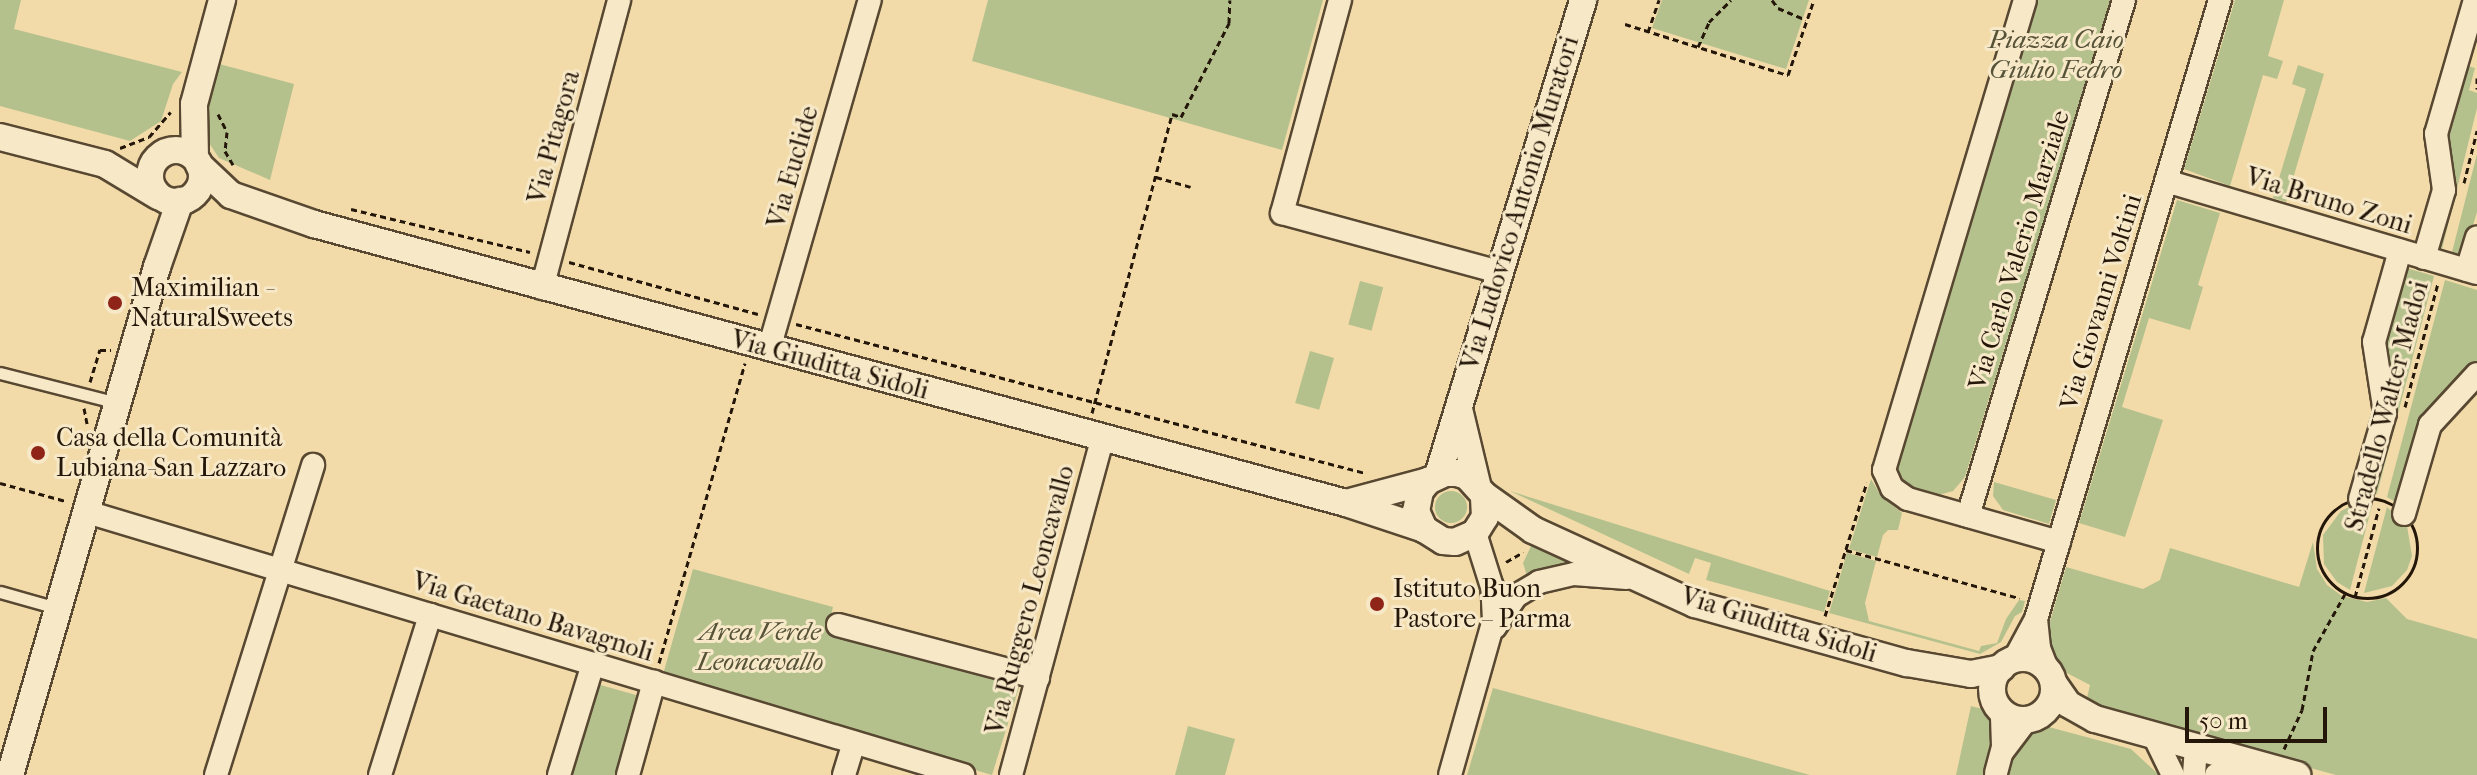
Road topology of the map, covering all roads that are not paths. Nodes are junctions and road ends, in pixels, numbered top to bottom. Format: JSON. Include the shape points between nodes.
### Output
{"nodes":[{"id":1,"x":222,"y":0,"type":"edge"},
{"id":2,"x":619,"y":0,"type":"edge"},
{"id":3,"x":870,"y":0,"type":"edge"},
{"id":4,"x":1340,"y":0,"type":"edge"},
{"id":5,"x":1583,"y":0,"type":"edge"},
{"id":6,"x":2025,"y":0,"type":"edge"},
{"id":7,"x":2124,"y":0,"type":"edge"},
{"id":8,"x":2220,"y":0,"type":"edge"},
{"id":9,"x":2475,"y":0,"type":"edge"},
{"id":10,"x":194,"y":104,"type":"junction"},
{"id":11,"x":0,"y":137,"type":"edge"},
{"id":12,"x":162,"y":154,"type":"junction"},
{"id":13,"x":197,"y":161,"type":"junction"},
{"id":14,"x":105,"y":164,"type":"junction"},
{"id":15,"x":2166,"y":181,"type":"junction"},
{"id":16,"x":171,"y":199,"type":"junction"},
{"id":17,"x":314,"y":224,"type":"junction"},
{"id":18,"x":2477,"y":237,"type":"edge"},
{"id":19,"x":2400,"y":251,"type":"junction"},
{"id":20,"x":2434,"y":261,"type":"junction"},
{"id":21,"x":1499,"y":272,"type":"junction"},
{"id":22,"x":2472,"y":272,"type":"edge"},
{"id":23,"x":542,"y":288,"type":"junction"},
{"id":24,"x":760,"y":346,"type":"junction"},
{"id":25,"x":0,"y":373,"type":"edge"},
{"id":26,"x":2477,"y":374,"type":"edge"},
{"id":27,"x":118,"y":403,"type":"junction"},
{"id":28,"x":1458,"y":405,"type":"junction"},
{"id":29,"x":1094,"y":436,"type":"junction"},
{"id":30,"x":313,"y":465,"type":"dead end"},
{"id":31,"x":1433,"y":478,"type":"junction"},
{"id":32,"x":1481,"y":489,"type":"junction"},
{"id":33,"x":2374,"y":498,"type":"road end"},
{"id":34,"x":1346,"y":503,"type":"junction"},
{"id":35,"x":76,"y":507,"type":"junction"},
{"id":36,"x":2404,"y":514,"type":"road end"},
{"id":37,"x":1968,"y":516,"type":"junction"},
{"id":38,"x":1478,"y":530,"type":"junction"},
{"id":39,"x":1533,"y":530,"type":"junction"},
{"id":40,"x":1433,"y":535,"type":"junction"},
{"id":41,"x":2059,"y":542,"type":"junction"},
{"id":42,"x":279,"y":569,"type":"junction"},
{"id":43,"x":1486,"y":571,"type":"junction"},
{"id":44,"x":1656,"y":586,"type":"junction"},
{"id":45,"x":0,"y":592,"type":"edge"},
{"id":46,"x":59,"y":608,"type":"junction"},
{"id":47,"x":2032,"y":610,"type":"junction"},
{"id":48,"x":430,"y":615,"type":"junction"},
{"id":49,"x":838,"y":625,"type":"dead end"},
{"id":50,"x":1491,"y":635,"type":"junction"},
{"id":51,"x":1903,"y":662,"type":"junction"},
{"id":52,"x":593,"y":664,"type":"junction"},
{"id":53,"x":2008,"y":664,"type":"junction"},
{"id":54,"x":2051,"y":677,"type":"junction"},
{"id":55,"x":1038,"y":678,"type":"junction"},
{"id":56,"x":654,"y":682,"type":"junction"},
{"id":57,"x":2016,"y":710,"type":"junction"},
{"id":58,"x":2098,"y":720,"type":"junction"},
{"id":59,"x":2154,"y":736,"type":"junction"},
{"id":60,"x":854,"y":742,"type":"junction"},
{"id":61,"x":2196,"y":747,"type":"junction"},
{"id":62,"x":2262,"y":765,"type":"junction"},
{"id":63,"x":1996,"y":773,"type":"dead end"},
{"id":64,"x":10,"y":775,"type":"edge"},
{"id":65,"x":216,"y":775,"type":"edge"},
{"id":66,"x":380,"y":775,"type":"edge"},
{"id":67,"x":559,"y":775,"type":"edge"},
{"id":68,"x":628,"y":775,"type":"edge"},
{"id":69,"x":844,"y":775,"type":"edge"},
{"id":70,"x":963,"y":775,"type":"edge"},
{"id":71,"x":1011,"y":775,"type":"edge"},
{"id":72,"x":1450,"y":775,"type":"edge"},
{"id":73,"x":2173,"y":775,"type":"edge"},
{"id":74,"x":2181,"y":775,"type":"edge"},
{"id":75,"x":2194,"y":775,"type":"edge"},
{"id":76,"x":2216,"y":775,"type":"edge"},
{"id":77,"x":2297,"y":775,"type":"edge"}],
"edges":[{"from":1,"to":10,"type":"street"},
{"from":2,"to":23,"type":"street","name":"Via Pitagora"},
{"from":3,"to":24,"type":"street","name":"Via Euclide","via":[[778,319]]},
{"from":4,"to":21,"type":"street","via":[[1282,213]]},
{"from":5,"to":21,"type":"street","name":"Via Ludovico Antonio Muratori"},
{"from":6,"to":37,"type":"street","via":[[1884,470],[1888,483],[1902,496]]},
{"from":7,"to":37,"type":"street","name":"Via Carlo Valerio Marziale"},
{"from":8,"to":15,"type":"street","name":"Via Giovanni Voltini"},
{"from":9,"to":20,"type":"street","via":[[2436,134],[2444,190]]},
{"from":10,"to":12,"type":"street"},
{"from":10,"to":13,"type":"street"},
{"from":11,"to":14,"type":"street","name":"Via Giuditta Sidoli"},
{"from":12,"to":13,"type":"street","name":"Via Giuditta Sidoli","via":[[180,150]]},
{"from":12,"to":14,"type":"street","name":"Via Giuditta Sidoli"},
{"from":12,"to":16,"type":"street","via":[[150,172],[153,189]]},
{"from":13,"to":16,"type":"street","via":[[198,190]]},
{"from":13,"to":17,"type":"street","name":"Via Giuditta Sidoli","via":[[231,195]]},
{"from":14,"to":16,"type":"street","name":"Via Giuditta Sidoli"},
{"from":15,"to":19,"type":"street","name":"Via Bruno Zoni"},
{"from":15,"to":41,"type":"street","name":"Via Giovanni Voltini"},
{"from":16,"to":17,"type":"street","name":"Via Giuditta Sidoli"},
{"from":16,"to":27,"type":"street"},
{"from":17,"to":23,"type":"street","name":"Via Giuditta Sidoli"},
{"from":18,"to":22,"type":"street"},
{"from":19,"to":20,"type":"street","name":"Via Bruno Zoni"},
{"from":19,"to":33,"type":"street","via":[[2374,342],[2385,413]]},
{"from":20,"to":22,"type":"street","name":"Via Bruno Zoni"},
{"from":21,"to":28,"type":"street","name":"Via Ludovico Antonio Muratori"},
{"from":23,"to":24,"type":"street","name":"Via Giuditta Sidoli"},
{"from":24,"to":29,"type":"street","name":"Via Giuditta Sidoli"},
{"from":25,"to":27,"type":"lane"},
{"from":26,"to":36,"type":"street","via":[[2430,425]]},
{"from":27,"to":35,"type":"street"},
{"from":28,"to":31,"type":"street","name":"Via Ludovico Antonio Muratori"},
{"from":28,"to":32,"type":"street","name":"Via Ludovico Antonio Muratori"},
{"from":29,"to":34,"type":"street","name":"Via Giuditta Sidoli"},
{"from":29,"to":55,"type":"street","name":"Via Ruggero Leoncavallo"},
{"from":30,"to":42,"type":"street"},
{"from":31,"to":32,"type":"street","name":"Via Giuditta Sidoli","via":[[1457,473]]},
{"from":31,"to":34,"type":"street","name":"Via Giuditta Sidoli"},
{"from":31,"to":40,"type":"street","via":[[1417,499],[1416,511]]},
{"from":32,"to":38,"type":"street","via":[[1485,517]]},
{"from":32,"to":39,"type":"street","name":"Via Giuditta Sidoli"},
{"from":34,"to":40,"type":"street","name":"Via Giuditta Sidoli"},
{"from":35,"to":42,"type":"street","name":"Via Gaetano Bavagnoli"},
{"from":35,"to":46,"type":"street"},
{"from":37,"to":41,"type":"street"},
{"from":38,"to":39,"type":"street","name":"Via Giuditta Sidoli"},
{"from":38,"to":40,"type":"street","name":"Via Giuditta Sidoli","via":[[1455,542]]},
{"from":38,"to":43,"type":"street"},
{"from":39,"to":44,"type":"street","name":"Via Giuditta Sidoli"},
{"from":40,"to":43,"type":"street"},
{"from":41,"to":47,"type":"street","name":"Via Giovanni Voltini"},
{"from":42,"to":48,"type":"street","name":"Via Gaetano Bavagnoli"},
{"from":42,"to":65,"type":"street"},
{"from":43,"to":50,"type":"street","via":[[1494,598]]},
{"from":44,"to":50,"type":"street","name":"Via Giuditta Sidoli","via":[[1591,574],[1545,580],[1516,596]]},
{"from":44,"to":51,"type":"street","name":"Via Giuditta Sidoli","via":[[1704,607]]},
{"from":45,"to":46,"type":"lane"},
{"from":46,"to":64,"type":"street"},
{"from":47,"to":53,"type":"street","name":"Via Giovanni Voltini"},
{"from":47,"to":54,"type":"street","name":"Via Giovanni Voltini"},
{"from":48,"to":52,"type":"street","name":"Via Gaetano Bavagnoli"},
{"from":48,"to":66,"type":"street"},
{"from":49,"to":55,"type":"street"},
{"from":50,"to":72,"type":"street"},
{"from":51,"to":53,"type":"street","name":"Via Giuditta Sidoli","via":[[1971,674]]},
{"from":51,"to":57,"type":"street","name":"Via Giuditta Sidoli"},
{"from":52,"to":56,"type":"street","name":"Via Gaetano Bavagnoli"},
{"from":52,"to":67,"type":"street"},
{"from":53,"to":54,"type":"street","name":"Via Giuditta Sidoli","via":[[2033,660]]},
{"from":53,"to":57,"type":"street","via":[[1993,684]]},
{"from":54,"to":57,"type":"street","via":[[2052,700]]},
{"from":54,"to":58,"type":"street","name":"Via Giuditta Sidoli","via":[[2068,704]]},
{"from":55,"to":71,"type":"street","name":"Via Ruggero Leoncavallo"},
{"from":56,"to":60,"type":"street","name":"Via Gaetano Bavagnoli"},
{"from":56,"to":68,"type":"street"},
{"from":57,"to":58,"type":"street","name":"Via Giuditta Sidoli"},
{"from":57,"to":63,"type":"street"},
{"from":58,"to":59,"type":"street","name":"Via Giuditta Sidoli"},
{"from":59,"to":61,"type":"street","name":"Via Giuditta Sidoli"},
{"from":59,"to":73,"type":"street"},
{"from":60,"to":69,"type":"street"},
{"from":60,"to":70,"type":"street","name":"Via Gaetano Bavagnoli"},
{"from":61,"to":62,"type":"street","name":"Via Giuditta Sidoli"},
{"from":61,"to":74,"type":"street"},
{"from":61,"to":75,"type":"street"},
{"from":62,"to":76,"type":"street"},
{"from":62,"to":77,"type":"street","name":"Via Giuditta Sidoli"}]}
